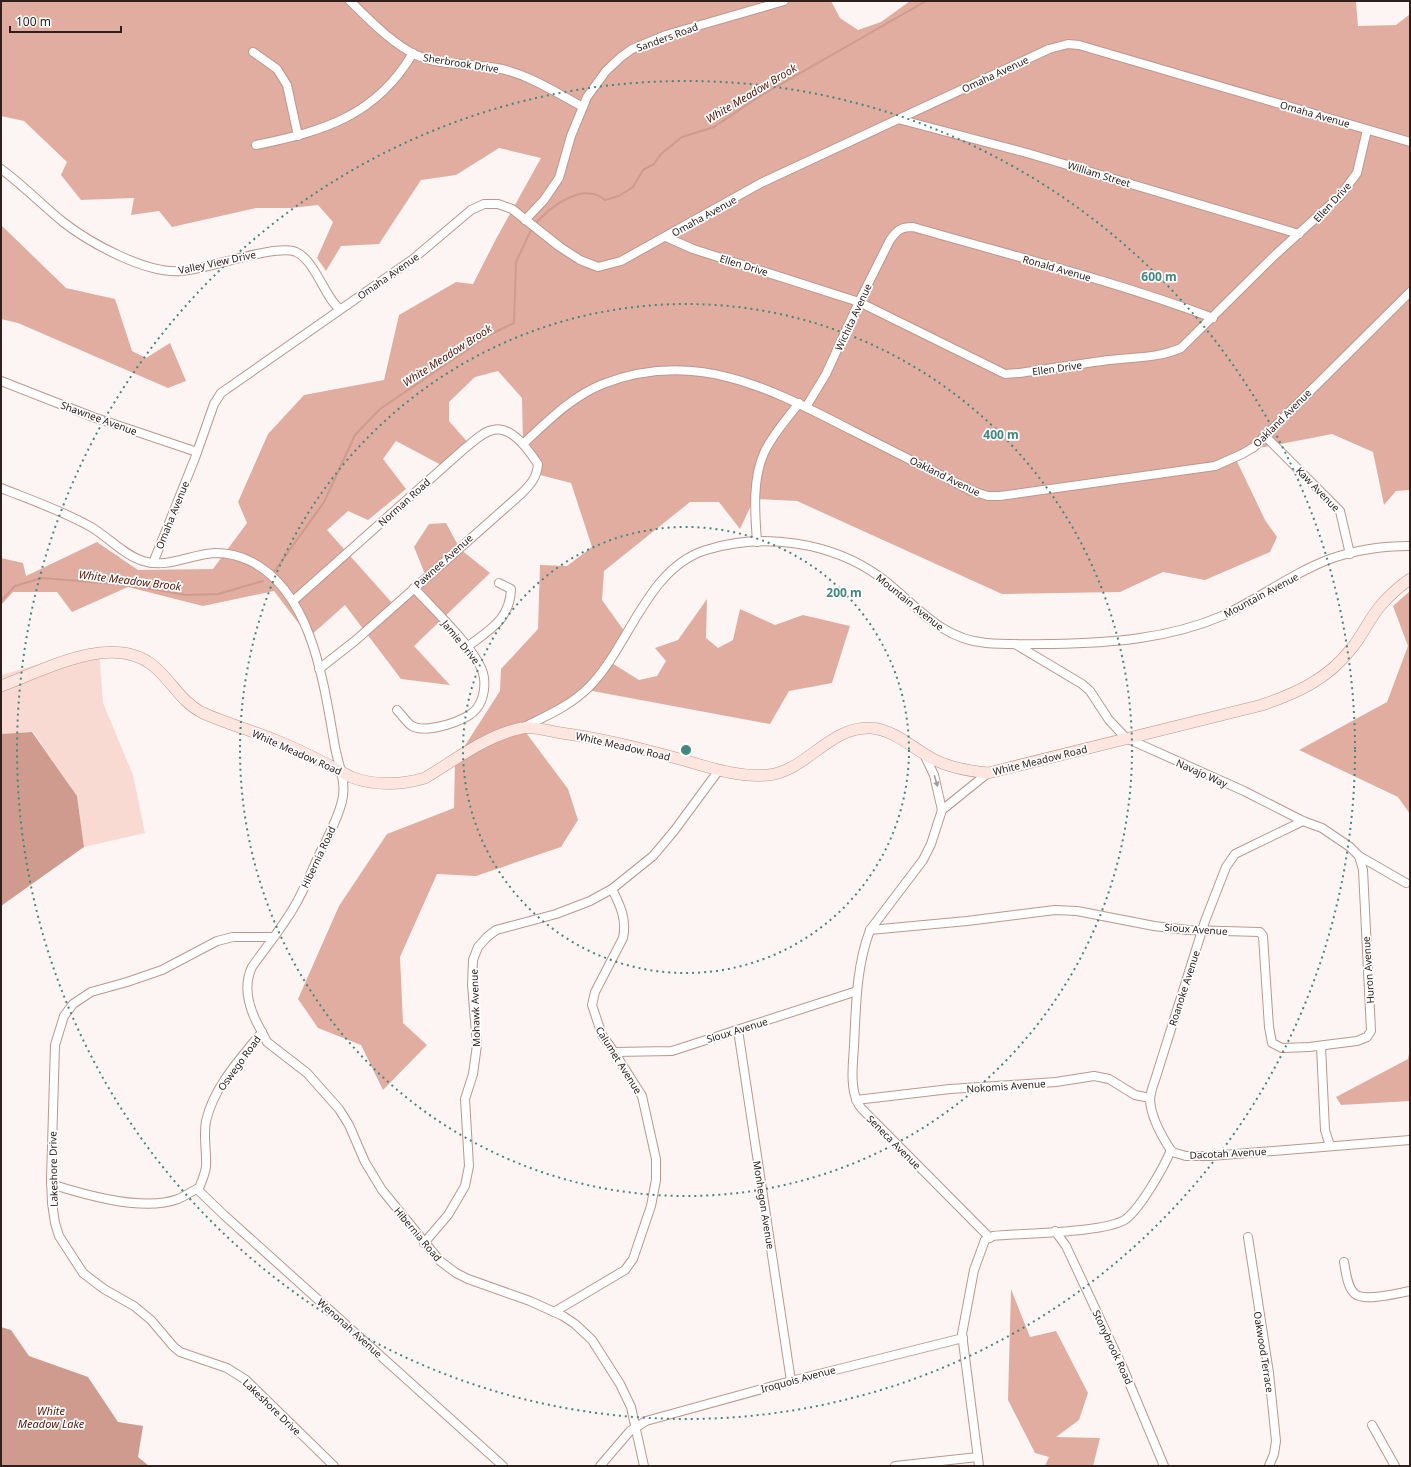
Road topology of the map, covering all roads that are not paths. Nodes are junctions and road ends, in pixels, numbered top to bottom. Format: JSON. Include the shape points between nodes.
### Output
{"nodes":[{"id":1,"x":350,"y":1,"type":"edge"},
{"id":2,"x":784,"y":1,"type":"edge"},
{"id":3,"x":253,"y":52,"type":"dead end"},
{"id":4,"x":413,"y":53,"type":"junction"},
{"id":5,"x":582,"y":107,"type":"junction"},
{"id":6,"x":898,"y":119,"type":"junction"},
{"id":7,"x":1367,"y":130,"type":"junction"},
{"id":8,"x":298,"y":136,"type":"junction"},
{"id":9,"x":1410,"y":142,"type":"edge"},
{"id":10,"x":256,"y":145,"type":"dead end"},
{"id":11,"x":1,"y":169,"type":"edge"},
{"id":12,"x":527,"y":221,"type":"junction"},
{"id":13,"x":900,"y":229,"type":"joint"},
{"id":14,"x":1298,"y":234,"type":"junction"},
{"id":15,"x":666,"y":237,"type":"junction"},
{"id":16,"x":1410,"y":292,"type":"edge"},
{"id":17,"x":859,"y":302,"type":"junction"},
{"id":18,"x":340,"y":309,"type":"junction"},
{"id":19,"x":1212,"y":318,"type":"junction"},
{"id":20,"x":1,"y":381,"type":"edge"},
{"id":21,"x":803,"y":405,"type":"junction"},
{"id":22,"x":1265,"y":436,"type":"junction"},
{"id":23,"x":523,"y":444,"type":"junction"},
{"id":24,"x":197,"y":452,"type":"junction"},
{"id":25,"x":1,"y":488,"type":"edge"},
{"id":26,"x":757,"y":542,"type":"junction"},
{"id":27,"x":1410,"y":546,"type":"edge"},
{"id":28,"x":1350,"y":554,"type":"junction"},
{"id":29,"x":153,"y":563,"type":"junction"},
{"id":30,"x":1410,"y":579,"type":"edge"},
{"id":31,"x":499,"y":583,"type":"dead end"},
{"id":32,"x":414,"y":588,"type":"junction"},
{"id":33,"x":293,"y":601,"type":"junction"},
{"id":34,"x":1014,"y":644,"type":"junction"},
{"id":35,"x":467,"y":647,"type":"junction"},
{"id":36,"x":319,"y":669,"type":"junction"},
{"id":37,"x":2,"y":685,"type":"edge"},
{"id":38,"x":397,"y":710,"type":"dead end"},
{"id":39,"x":523,"y":727,"type":"junction"},
{"id":40,"x":1126,"y":738,"type":"junction"},
{"id":41,"x":924,"y":754,"type":"junction"},
{"id":42,"x":719,"y":770,"type":"junction"},
{"id":43,"x":340,"y":771,"type":"junction"},
{"id":44,"x":988,"y":773,"type":"junction"},
{"id":45,"x":942,"y":810,"type":"junction"},
{"id":46,"x":1303,"y":821,"type":"junction"},
{"id":47,"x":1359,"y":856,"type":"junction"},
{"id":48,"x":1406,"y":883,"type":"dead end"},
{"id":49,"x":612,"y":890,"type":"junction"},
{"id":50,"x":870,"y":930,"type":"junction"},
{"id":51,"x":1202,"y":931,"type":"junction"},
{"id":52,"x":274,"y":937,"type":"junction"},
{"id":53,"x":857,"y":991,"type":"junction"},
{"id":54,"x":738,"y":1030,"type":"junction"},
{"id":55,"x":262,"y":1032,"type":"junction"},
{"id":56,"x":1321,"y":1046,"type":"junction"},
{"id":57,"x":614,"y":1052,"type":"junction"},
{"id":58,"x":1150,"y":1098,"type":"junction"},
{"id":59,"x":856,"y":1100,"type":"junction"},
{"id":60,"x":1410,"y":1140,"type":"edge"},
{"id":61,"x":1330,"y":1146,"type":"junction"},
{"id":62,"x":1171,"y":1150,"type":"junction"},
{"id":63,"x":51,"y":1184,"type":"junction"},
{"id":64,"x":197,"y":1189,"type":"junction"},
{"id":65,"x":1055,"y":1232,"type":"junction"},
{"id":66,"x":1248,"y":1237,"type":"dead end"},
{"id":67,"x":990,"y":1238,"type":"junction"},
{"id":68,"x":424,"y":1243,"type":"junction"},
{"id":69,"x":1344,"y":1262,"type":"dead end"},
{"id":70,"x":1410,"y":1292,"type":"edge"},
{"id":71,"x":554,"y":1312,"type":"junction"},
{"id":72,"x":963,"y":1338,"type":"junction"},
{"id":73,"x":791,"y":1381,"type":"junction"},
{"id":74,"x":1372,"y":1425,"type":"dead end"},
{"id":75,"x":636,"y":1427,"type":"junction"},
{"id":76,"x":978,"y":1457,"type":"junction"},
{"id":77,"x":334,"y":1466,"type":"edge"},
{"id":78,"x":503,"y":1466,"type":"edge"},
{"id":79,"x":600,"y":1466,"type":"edge"},
{"id":80,"x":644,"y":1466,"type":"edge"},
{"id":81,"x":895,"y":1466,"type":"edge"},
{"id":82,"x":979,"y":1466,"type":"edge"},
{"id":83,"x":1164,"y":1466,"type":"edge"},
{"id":84,"x":1269,"y":1466,"type":"edge"},
{"id":85,"x":1395,"y":1466,"type":"edge"}],
"edges":[{"from":1,"to":4,"type":"street","name":"Sherbrook Drive","via":[[384,33]]},
{"from":2,"to":5,"type":"street","name":"Sanders Road","via":[[666,35],[632,49],[606,71]]},
{"from":3,"to":8,"type":"street","via":[[277,69],[287,85]]},
{"from":4,"to":5,"type":"street","name":"Sherbrook Drive","via":[[432,60],[497,68],[525,76]]},
{"from":4,"to":8,"type":"street","via":[[402,72],[381,96],[332,126]]},
{"from":5,"to":12,"type":"street","name":"Sanders Road","via":[[559,178]]},
{"from":6,"to":7,"type":"street","name":"Omaha Avenue","via":[[1049,49],[1068,44],[1079,45]]},
{"from":6,"to":14,"type":"street","name":"William Street","via":[[1027,153]]},
{"from":6,"to":15,"type":"street","name":"Omaha Avenue","via":[[761,183]]},
{"from":7,"to":9,"type":"street","name":"Omaha Avenue"},
{"from":7,"to":14,"type":"street","name":"Ellen Drive","via":[[1357,173],[1352,181],[1340,196]]},
{"from":8,"to":10,"type":"street"},
{"from":11,"to":18,"type":"street","name":"Valley View Drive","via":[[74,229],[121,256],[147,266],[182,271],[260,253],[289,250],[297,252],[313,269]]},
{"from":12,"to":15,"type":"street","name":"Omaha Avenue","via":[[560,248],[598,267],[621,261]]},
{"from":12,"to":18,"type":"street","name":"Omaha Avenue","via":[[512,209],[498,204],[484,204],[470,210],[413,259]]},
{"from":13,"to":17,"type":"street","name":"Wichita Avenue","via":[[890,240]]},
{"from":13,"to":19,"type":"street","name":"Ronald Avenue","via":[[913,228],[982,247],[1170,302]]},
{"from":14,"to":19,"type":"street","name":"Ellen Drive"},
{"from":15,"to":17,"type":"street","name":"Ellen Drive","via":[[693,249]]},
{"from":16,"to":22,"type":"street","name":"Oakland Avenue"},
{"from":17,"to":19,"type":"street","name":"Ellen Drive","via":[[1005,374],[1170,353],[1181,348]]},
{"from":17,"to":21,"type":"street","name":"Wichita Avenue","via":[[826,374]]},
{"from":18,"to":24,"type":"street","name":"Omaha Avenue","via":[[221,393],[214,404]]},
{"from":20,"to":24,"type":"street","name":"Shawnee Avenue","via":[[93,417]]},
{"from":21,"to":22,"type":"street","name":"Oakland Avenue","via":[[972,491],[988,496],[1215,466],[1254,447]]},
{"from":21,"to":23,"type":"street","name":"Oakland Avenue","via":[[735,378],[688,371],[647,373],[602,385],[571,403]]},
{"from":21,"to":26,"type":"street","name":"Wichita Avenue","via":[[770,442],[760,465],[755,510]]},
{"from":22,"to":28,"type":"street","name":"Kaw Avenue","via":[[1340,511]]},
{"from":23,"to":32,"type":"street","name":"Pawnee Avenue","via":[[538,464],[538,474],[533,482]]},
{"from":23,"to":33,"type":"street","name":"Norman Road","via":[[508,432],[494,429],[485,433]]},
{"from":24,"to":29,"type":"street","name":"Omaha Avenue"},
{"from":25,"to":29,"type":"street","via":[[89,526],[133,557]]},
{"from":26,"to":34,"type":"street","name":"Mountain Avenue","via":[[794,543],[823,549],[870,570],[929,620],[954,636],[985,643]]},
{"from":26,"to":39,"type":"street","name":"Mountain Avenue","via":[[750,541],[706,550],[693,555],[672,570],[646,601],[617,650],[589,687],[566,706]]},
{"from":27,"to":28,"type":"street","name":"Mountain Avenue","via":[[1372,549]]},
{"from":28,"to":34,"type":"street","name":"Mountain Avenue","via":[[1314,566],[1221,616],[1172,632],[1142,639],[1100,643]]},
{"from":29,"to":33,"type":"street","name":"Hibernia Road","via":[[215,553],[243,559],[260,567]]},
{"from":30,"to":40,"type":"street","name":"White Meadow Road","via":[[1382,604],[1355,645],[1342,659],[1302,690],[1262,705]]},
{"from":31,"to":35,"type":"street","via":[[511,589],[507,612]]},
{"from":32,"to":35,"type":"street","name":"Jamie Drive"},
{"from":32,"to":36,"type":"street","name":"Pawnee Avenue"},
{"from":33,"to":36,"type":"street","name":"Hibernia Road","via":[[303,620]]},
{"from":34,"to":40,"type":"street","name":"Navajo Way","via":[[1082,684]]},
{"from":35,"to":38,"type":"street","name":"Jamie Drive","via":[[480,664],[485,684],[477,709],[460,720],[426,729],[412,726]]},
{"from":36,"to":43,"type":"street","name":"Hibernia Road"},
{"from":37,"to":43,"type":"street","name":"White Meadow Road","via":[[77,657],[114,652],[129,654],[145,660],[160,671],[184,700],[196,710],[276,740]]},
{"from":39,"to":42,"type":"street","name":"White Meadow Road","via":[[596,738]]},
{"from":39,"to":43,"type":"street","name":"White Meadow Road","via":[[490,740],[414,782],[380,784],[362,781]]},
{"from":40,"to":44,"type":"street","name":"White Meadow Road"},
{"from":40,"to":46,"type":"street","name":"Navajo Way","via":[[1244,791]]},
{"from":41,"to":42,"type":"street","name":"White Meadow Road","via":[[892,734],[870,728],[847,732],[782,772],[769,775],[741,775]]},
{"from":41,"to":44,"type":"street","name":"White Meadow Road","via":[[961,770]]},
{"from":41,"to":45,"type":"street","one_way":true,"via":[[934,775]]},
{"from":42,"to":49,"type":"street","name":"Mohawk Avenue","via":[[653,856]]},
{"from":43,"to":52,"type":"street","name":"Hibernia Road","via":[[344,794],[328,837],[294,906]]},
{"from":44,"to":45,"type":"street"},
{"from":45,"to":50,"type":"street","via":[[923,860]]},
{"from":46,"to":47,"type":"street","name":"Navajo Way","via":[[1322,828]]},
{"from":46,"to":51,"type":"street","name":"Roanoke Avenue","via":[[1235,854],[1218,884]]},
{"from":47,"to":48,"type":"street","name":"Navajo Way"},
{"from":47,"to":56,"type":"street","name":"Huron Avenue","via":[[1363,870],[1371,1031],[1367,1037],[1357,1042]]},
{"from":49,"to":57,"type":"street","name":"Calumet Avenue","via":[[622,909],[625,928],[623,938],[595,992],[592,1005],[602,1035]]},
{"from":49,"to":68,"type":"street","name":"Mohawk Avenue","via":[[556,914],[496,930],[482,942],[474,954],[472,985],[477,1045],[473,1074],[465,1099],[469,1166],[465,1186],[448,1215]]},
{"from":50,"to":51,"type":"street","name":"Sioux Avenue","via":[[1055,910],[1077,911],[1154,926]]},
{"from":50,"to":53,"type":"street"},
{"from":51,"to":56,"type":"street","name":"Sioux Avenue","via":[[1260,932],[1263,936],[1272,1043],[1282,1048]]},
{"from":51,"to":58,"type":"street","name":"Roanoke Avenue"},
{"from":52,"to":55,"type":"street","name":"Oswego Road","via":[[252,967],[248,977],[248,998]]},
{"from":52,"to":63,"type":"street","name":"Lakeshore Drive","via":[[234,937],[217,941],[157,972],[91,992],[73,1004],[64,1016],[55,1045]]},
{"from":53,"to":54,"type":"street","name":"Sioux Avenue"},
{"from":53,"to":59,"type":"street","via":[[853,1066]]},
{"from":54,"to":57,"type":"street","name":"Sioux Avenue","via":[[672,1051]]},
{"from":54,"to":73,"type":"street","name":"Monhegon Avenue"},
{"from":55,"to":64,"type":"street","name":"Oswego Road","via":[[233,1068],[206,1120],[206,1168]]},
{"from":55,"to":68,"type":"street","name":"Hibernia Road","via":[[267,1042],[307,1073],[339,1109],[373,1177]]},
{"from":56,"to":61,"type":"street","via":[[1325,1130]]},
{"from":57,"to":71,"type":"street","name":"Calumet Avenue","via":[[642,1096],[653,1138],[656,1180],[652,1206],[633,1260],[625,1270]]},
{"from":58,"to":59,"type":"street","name":"Nokomis Avenue","via":[[1135,1095],[1109,1079],[1094,1076],[1056,1082],[950,1089]]},
{"from":58,"to":62,"type":"street","name":"Roanoke Avenue","via":[[1152,1112]]},
{"from":59,"to":67,"type":"street","name":"Seneca Avenue","via":[[879,1127]]},
{"from":60,"to":61,"type":"street","name":"Dacotah Avenue"},
{"from":61,"to":62,"type":"street","name":"Dacotah Avenue","via":[[1211,1156],[1186,1156]]},
{"from":62,"to":65,"type":"street","via":[[1139,1206],[1125,1220]]},
{"from":63,"to":64,"type":"street","via":[[105,1199],[145,1203],[177,1199]]},
{"from":63,"to":77,"type":"street","name":"Lakeshore Drive","via":[[55,1223],[66,1249],[83,1273],[147,1316],[180,1352],[227,1368],[246,1380]]},
{"from":64,"to":78,"type":"street","name":"Wenonah Avenue"},
{"from":65,"to":67,"type":"street","via":[[1008,1234]]},
{"from":65,"to":83,"type":"street","name":"Stonybrook Road","via":[[1066,1246],[1123,1368]]},
{"from":66,"to":84,"type":"street","name":"Oakwood Terrace","via":[[1269,1373],[1276,1441]]},
{"from":67,"to":72,"type":"street","via":[[984,1240],[974,1270]]},
{"from":68,"to":71,"type":"street","name":"Hibernia Road","via":[[440,1261],[456,1273]]},
{"from":69,"to":70,"type":"street","via":[[1350,1287],[1356,1294],[1366,1298]]},
{"from":71,"to":75,"type":"street","name":"Hibernia Road","via":[[575,1324],[592,1340],[620,1384],[631,1407]]},
{"from":72,"to":73,"type":"street","name":"Iroquois Avenue"},
{"from":72,"to":76,"type":"street"},
{"from":73,"to":75,"type":"street","name":"Iroquois Avenue","via":[[646,1421]]},
{"from":74,"to":85,"type":"street"},
{"from":75,"to":79,"type":"street"},
{"from":75,"to":80,"type":"street"},
{"from":76,"to":81,"type":"street"},
{"from":76,"to":82,"type":"street"}]}
